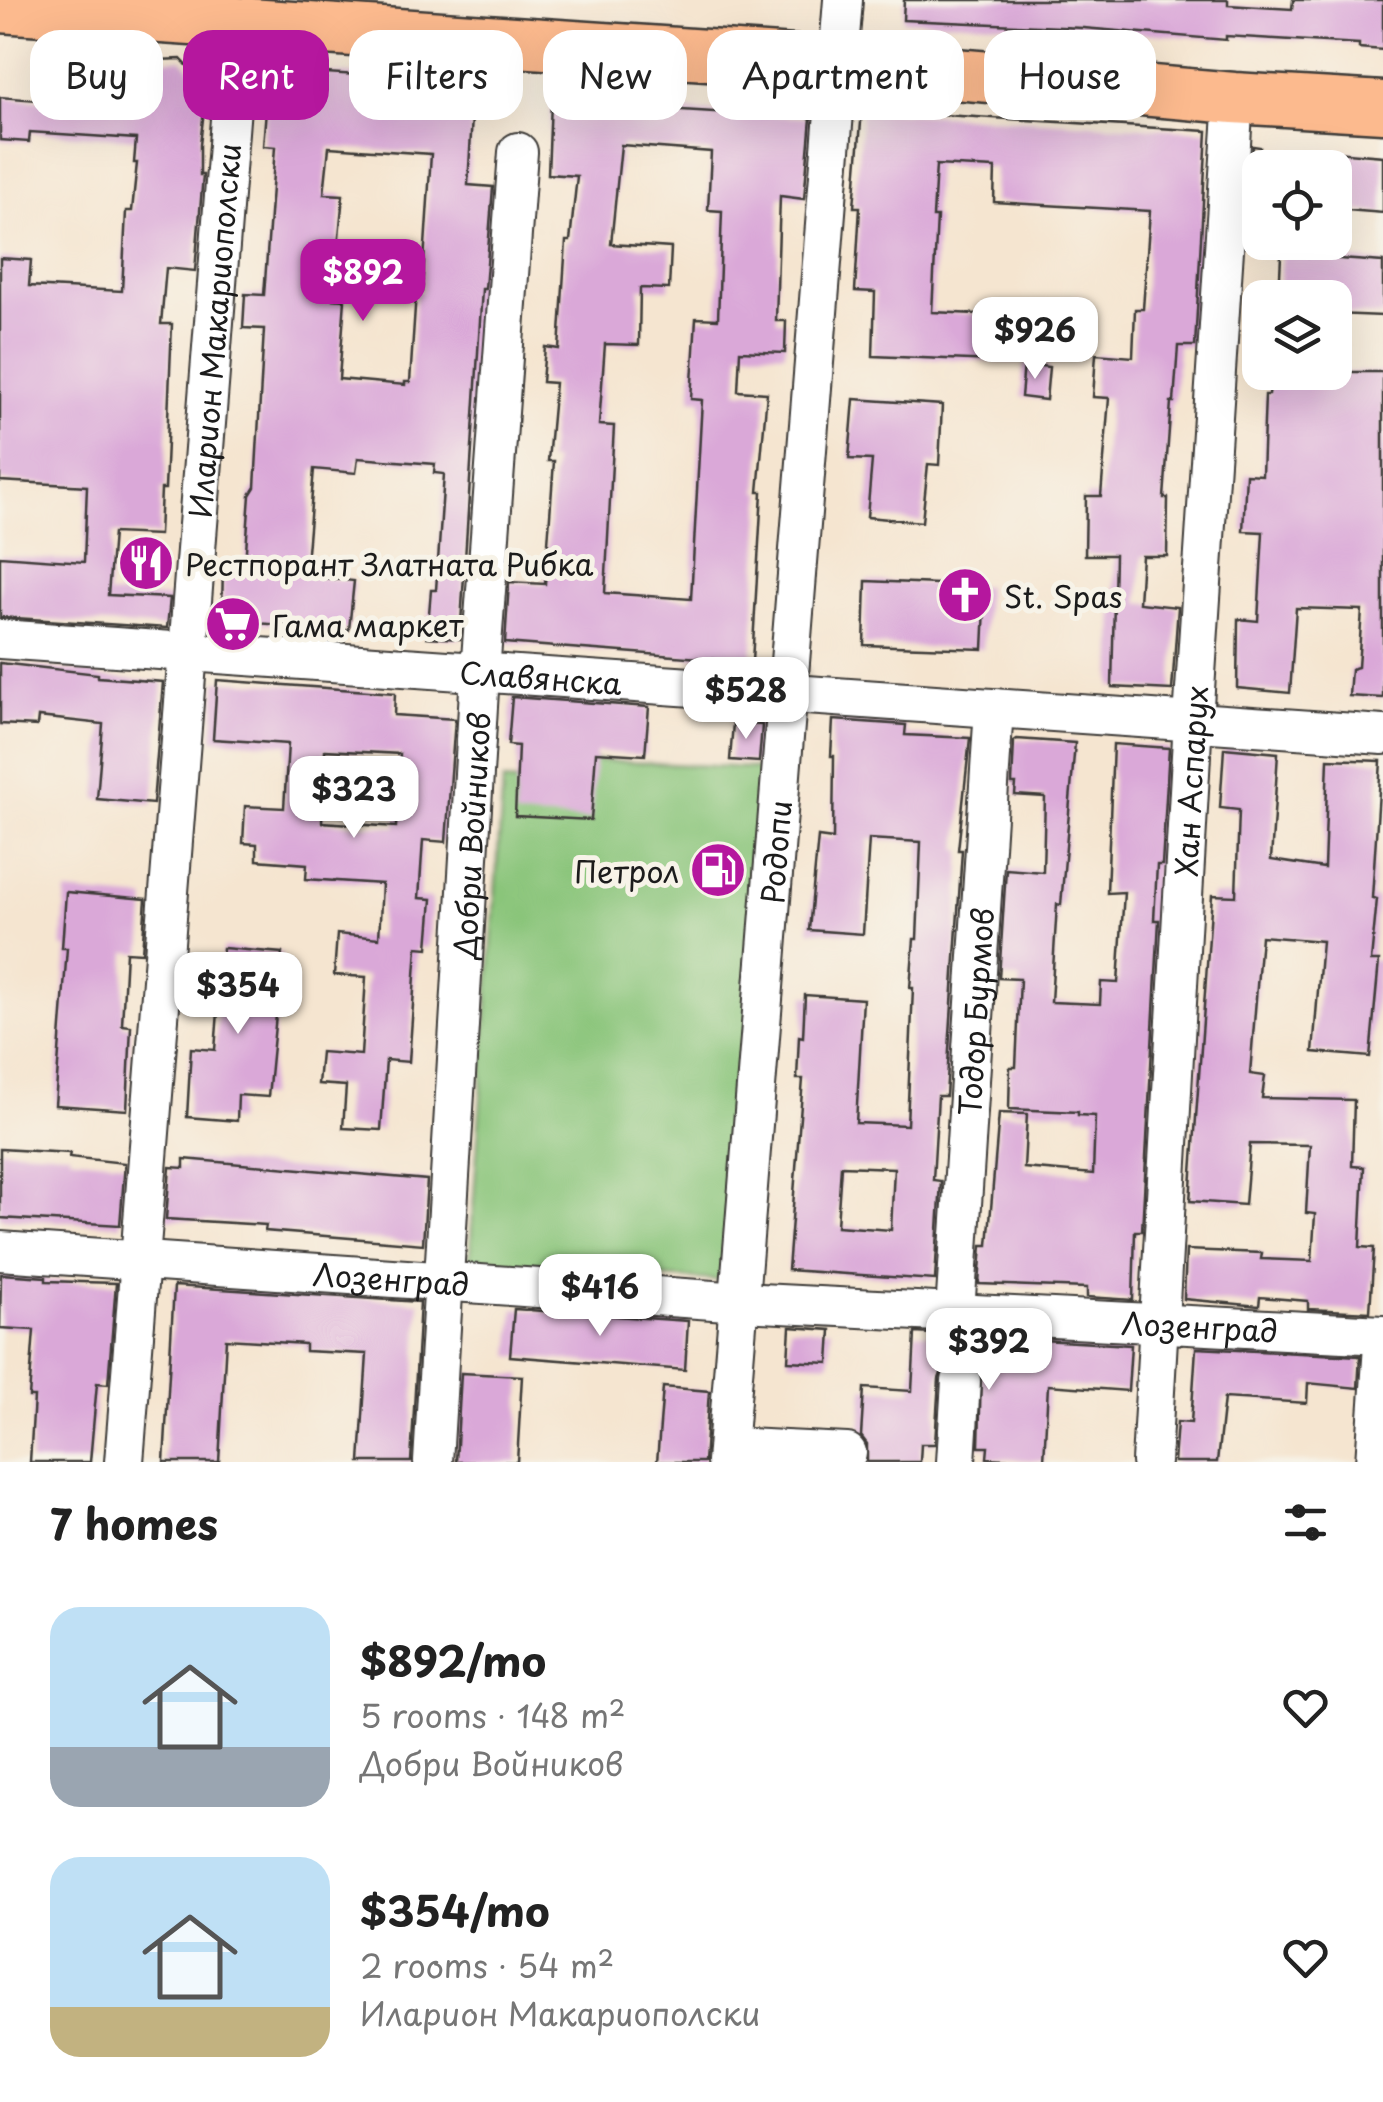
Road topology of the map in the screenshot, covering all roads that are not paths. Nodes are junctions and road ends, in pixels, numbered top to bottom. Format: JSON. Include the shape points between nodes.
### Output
{"nodes":[{"id":1,"x":843,"y":0,"type":"edge"},
{"id":2,"x":0,"y":7,"type":"edge"},
{"id":3,"x":841,"y":30,"type":"edge"},
{"id":4,"x":707,"y":55,"type":"edge"},
{"id":5,"x":964,"y":75,"type":"edge"},
{"id":6,"x":1234,"y":98,"type":"junction"},
{"id":7,"x":1383,"y":106,"type":"edge"},
{"id":8,"x":230,"y":120,"type":"edge"},
{"id":9,"x":833,"y":120,"type":"edge"},
{"id":10,"x":518,"y":152,"type":"dead end"},
{"id":11,"x":0,"y":639,"type":"edge"},
{"id":12,"x":189,"y":653,"type":"junction"},
{"id":13,"x":480,"y":672,"type":"junction"},
{"id":14,"x":787,"y":693,"type":"junction"},
{"id":15,"x":994,"y":708,"type":"junction"},
{"id":16,"x":1193,"y":720,"type":"junction"},
{"id":17,"x":1383,"y":735,"type":"edge"},
{"id":18,"x":0,"y":1250,"type":"edge"},
{"id":19,"x":140,"y":1260,"type":"junction"},
{"id":20,"x":446,"y":1281,"type":"junction"},
{"id":21,"x":742,"y":1302,"type":"junction"},
{"id":22,"x":955,"y":1313,"type":"junction"},
{"id":23,"x":1160,"y":1322,"type":"junction"},
{"id":24,"x":1383,"y":1335,"type":"edge"},
{"id":25,"x":1383,"y":1345,"type":"edge"},
{"id":26,"x":961,"y":1382,"type":"dead end"},
{"id":27,"x":847,"y":1453,"type":"dead end"},
{"id":28,"x":727,"y":1454,"type":"edge"},
{"id":29,"x":124,"y":1462,"type":"edge"},
{"id":30,"x":433,"y":1462,"type":"edge"},
{"id":31,"x":956,"y":1462,"type":"edge"},
{"id":32,"x":1151,"y":1462,"type":"edge"},
{"id":33,"x":1375,"y":1462,"type":"edge"}],
"edges":[{"from":1,"to":3,"type":"street","name":"Родопи"},
{"from":2,"to":4,"type":"main road"},
{"from":5,"to":6,"type":"main road"},
{"from":6,"to":7,"type":"main road"},
{"from":6,"to":16,"type":"street","name":"Хан Аспарух"},
{"from":8,"to":12,"type":"street","name":"Иларион Макариополски"},
{"from":9,"to":14,"type":"street","name":"Родопи"},
{"from":10,"to":13,"type":"street","name":"Добри Войников"},
{"from":11,"to":12,"type":"street","name":"Славянска"},
{"from":12,"to":13,"type":"street","name":"Славянска"},
{"from":12,"to":19,"type":"street","name":"Иларион Макариополски"},
{"from":13,"to":14,"type":"street","name":"Славянска"},
{"from":13,"to":20,"type":"street","name":"Добри Войников"},
{"from":14,"to":15,"type":"street","name":"Славянска"},
{"from":14,"to":21,"type":"street","name":"Родопи"},
{"from":15,"to":16,"type":"street","name":"Славянска"},
{"from":15,"to":22,"type":"street","name":"Тодор Бурмов"},
{"from":16,"to":17,"type":"street","name":"Славянска"},
{"from":16,"to":23,"type":"street","name":"Хан Аспарух"},
{"from":18,"to":19,"type":"street","name":"Лозенград"},
{"from":19,"to":20,"type":"street","name":"Лозенград"},
{"from":19,"to":29,"type":"street","name":"Иларион Макариополски"},
{"from":20,"to":21,"type":"street","name":"Лозенград"},
{"from":20,"to":30,"type":"street","name":"Добри Войников"},
{"from":21,"to":22,"type":"street","name":"Лозенград"},
{"from":21,"to":28,"type":"street","name":"Родопи"},
{"from":22,"to":23,"type":"street","name":"Лозенград"},
{"from":23,"to":24,"type":"street","name":"Лозенград"},
{"from":23,"to":32,"type":"street","name":"Хан Аспарух"},
{"from":25,"to":33,"type":"street"},
{"from":26,"to":31,"type":"street"},
{"from":27,"to":28,"type":"street"}]}
